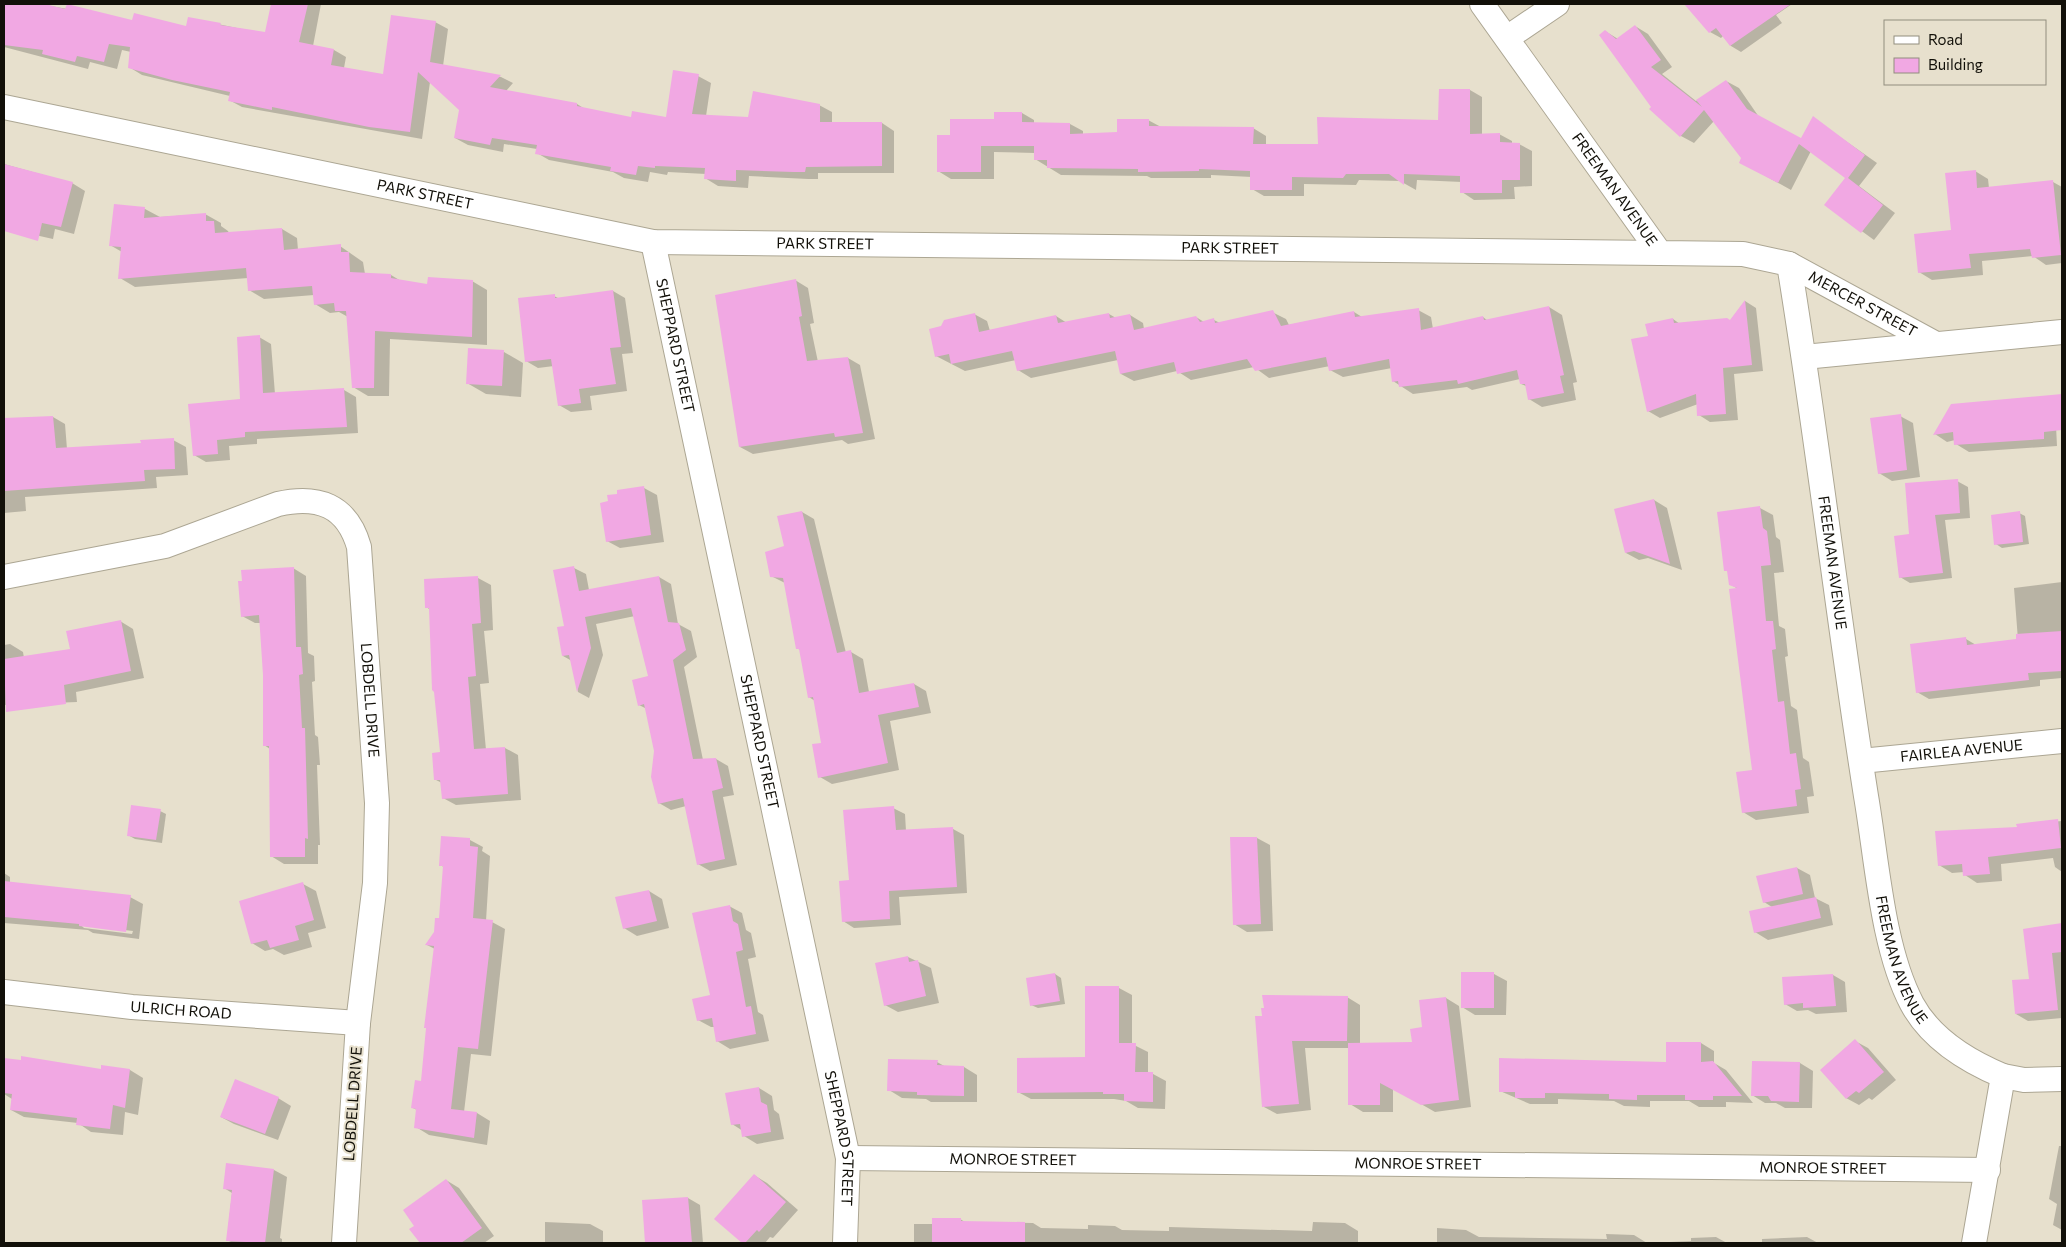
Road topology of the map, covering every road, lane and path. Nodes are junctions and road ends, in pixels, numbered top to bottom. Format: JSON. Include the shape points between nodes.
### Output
{"nodes":[{"id":1,"x":1482,"y":4,"type":"edge"},
{"id":2,"x":1557,"y":4,"type":"edge"},
{"id":3,"x":1507,"y":38,"type":"junction"},
{"id":4,"x":4,"y":107,"type":"edge"},
{"id":5,"x":653,"y":242,"type":"junction"},
{"id":6,"x":1660,"y":253,"type":"junction"},
{"id":7,"x":1789,"y":264,"type":"junction"},
{"id":8,"x":2062,"y":332,"type":"edge"},
{"id":9,"x":1936,"y":344,"type":"junction"},
{"id":10,"x":1804,"y":357,"type":"junction"},
{"id":11,"x":4,"y":577,"type":"edge"},
{"id":12,"x":2062,"y":741,"type":"edge"},
{"id":13,"x":1861,"y":760,"type":"junction"},
{"id":14,"x":4,"y":992,"type":"edge"},
{"id":15,"x":358,"y":1023,"type":"junction"},
{"id":16,"x":2003,"y":1076,"type":"junction"},
{"id":17,"x":2062,"y":1079,"type":"edge"},
{"id":18,"x":848,"y":1158,"type":"junction"},
{"id":19,"x":1988,"y":1170,"type":"junction"},
{"id":20,"x":344,"y":1243,"type":"edge"},
{"id":21,"x":845,"y":1243,"type":"edge"},
{"id":22,"x":1974,"y":1243,"type":"edge"}],
"edges":[{"from":1,"to":3,"type":"street","name":"FREEMAN AVENUE"},
{"from":2,"to":3,"type":"street"},
{"from":3,"to":6,"type":"street","name":"FREEMAN AVENUE"},
{"from":4,"to":5,"type":"street","name":"PARK STREET"},
{"from":5,"to":6,"type":"street","name":"PARK STREET"},
{"from":5,"to":18,"type":"street","name":"SHEPPARD STREET"},
{"from":6,"to":7,"type":"street","name":"FREEMAN AVENUE","via":[[1743,254]]},
{"from":7,"to":9,"type":"street","name":"MERCER STREET"},
{"from":7,"to":10,"type":"street","name":"FREEMAN AVENUE"},
{"from":8,"to":9,"type":"street","name":"MERCER STREET"},
{"from":9,"to":10,"type":"street","name":"MERCER STREET"},
{"from":10,"to":13,"type":"street","name":"FREEMAN AVENUE"},
{"from":11,"to":15,"type":"street","name":"LOBDELL DRIVE","via":[[165,546],[296,500],[328,505],[349,523],[359,547],[377,804],[375,883]]},
{"from":12,"to":13,"type":"street","name":"FAIRLEA AVENUE"},
{"from":13,"to":16,"type":"street","name":"FREEMAN AVENUE","via":[[1890,941],[1900,978],[1932,1031],[1976,1065]]},
{"from":14,"to":15,"type":"street","name":"ULRICH ROAD","via":[[132,1007]]},
{"from":15,"to":20,"type":"street","name":"LOBDELL DRIVE"},
{"from":16,"to":17,"type":"street","name":"FREEMAN AVENUE","via":[[2024,1080]]},
{"from":16,"to":19,"type":"street"},
{"from":18,"to":19,"type":"street","name":"MONROE STREET"},
{"from":18,"to":21,"type":"street","name":"SHEPPARD STREET"},
{"from":19,"to":22,"type":"street"}]}
